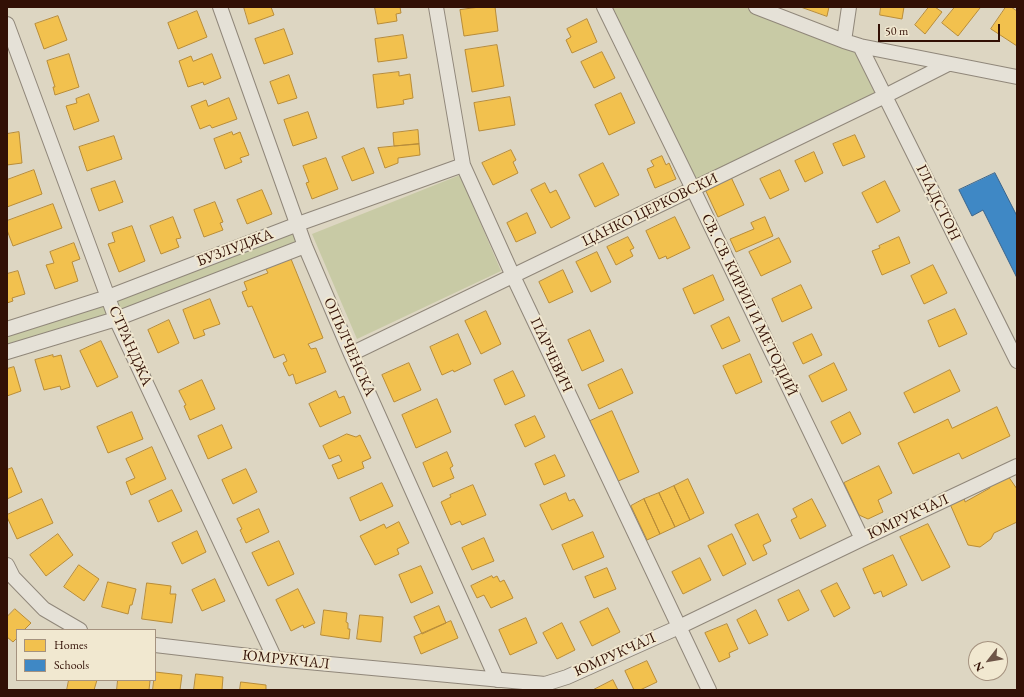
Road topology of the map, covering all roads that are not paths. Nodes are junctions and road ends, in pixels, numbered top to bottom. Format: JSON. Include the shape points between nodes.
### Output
{"nodes":[{"id":1,"x":220,"y":7,"type":"edge"},
{"id":2,"x":436,"y":7,"type":"edge"},
{"id":3,"x":604,"y":7,"type":"edge"},
{"id":4,"x":756,"y":7,"type":"edge"},
{"id":5,"x":849,"y":7,"type":"edge"},
{"id":6,"x":7,"y":24,"type":"edge"},
{"id":7,"x":844,"y":41,"type":"junction"},
{"id":8,"x":860,"y":46,"type":"junction"},
{"id":9,"x":948,"y":64,"type":"junction"},
{"id":10,"x":1017,"y":77,"type":"edge"},
{"id":11,"x":885,"y":96,"type":"junction"},
{"id":12,"x":463,"y":165,"type":"junction"},
{"id":13,"x":693,"y":189,"type":"junction"},
{"id":14,"x":298,"y":224,"type":"junction"},
{"id":15,"x":305,"y":246,"type":"junction"},
{"id":16,"x":513,"y":276,"type":"junction"},
{"id":17,"x":108,"y":297,"type":"junction"},
{"id":18,"x":116,"y":319,"type":"junction"},
{"id":19,"x":7,"y":330,"type":"edge"},
{"id":20,"x":7,"y":352,"type":"edge"},
{"id":21,"x":352,"y":354,"type":"junction"},
{"id":22,"x":1017,"y":361,"type":"edge"},
{"id":23,"x":1017,"y":466,"type":"edge"},
{"id":24,"x":862,"y":539,"type":"junction"},
{"id":25,"x":7,"y":565,"type":"edge"},
{"id":26,"x":679,"y":627,"type":"junction"},
{"id":27,"x":78,"y":629,"type":"edge"},
{"id":28,"x":156,"y":645,"type":"edge"},
{"id":29,"x":275,"y":659,"type":"junction"},
{"id":30,"x":497,"y":680,"type":"junction"},
{"id":31,"x":709,"y":690,"type":"edge"}],
"edges":[{"from":1,"to":14,"type":"street","name":"ОПЪЛЧЕНСКА"},
{"from":2,"to":12,"type":"street","name":"ПАРЧЕВИЧ"},
{"from":3,"to":13,"type":"street","name":"СВ. СВ. КИРИЛ И МЕТОДИЙ"},
{"from":4,"to":7,"type":"street"},
{"from":5,"to":7,"type":"street"},
{"from":6,"to":17,"type":"street","name":"СТРАНДЖА"},
{"from":7,"to":8,"type":"street"},
{"from":8,"to":9,"type":"street"},
{"from":8,"to":11,"type":"street","name":"ГЛАДСТОН"},
{"from":9,"to":10,"type":"street"},
{"from":9,"to":11,"type":"street","name":"ЦАНКО ЦЕРКОВСКИ"},
{"from":11,"to":13,"type":"street","name":"ЦАНКО ЦЕРКОВСКИ"},
{"from":11,"to":22,"type":"street","name":"ГЛАДСТОН"},
{"from":12,"to":14,"type":"street","name":"БУЗЛУДЖА"},
{"from":12,"to":16,"type":"street","name":"ПАРЧЕВИЧ"},
{"from":13,"to":16,"type":"street","name":"ЦАНКО ЦЕРКОВСКИ"},
{"from":13,"to":24,"type":"street","name":"СВ. СВ. КИРИЛ И МЕТОДИЙ"},
{"from":14,"to":15,"type":"street","name":"ОПЪЛЧЕНСКА"},
{"from":14,"to":17,"type":"street","name":"БУЗЛУДЖА"},
{"from":15,"to":18,"type":"street","name":"БУЗЛУДЖА"},
{"from":15,"to":21,"type":"street","name":"ОПЪЛЧЕНСКА"},
{"from":16,"to":21,"type":"street","name":"ЦАНКО ЦЕРКОВСКИ"},
{"from":16,"to":26,"type":"street","name":"ПАРЧЕВИЧ"},
{"from":17,"to":18,"type":"street","name":"СТРАНДЖА"},
{"from":17,"to":19,"type":"street","name":"БУЗЛУДЖА"},
{"from":18,"to":20,"type":"street","name":"БУЗЛУДЖА"},
{"from":18,"to":29,"type":"street","name":"СТРАНДЖА"},
{"from":21,"to":30,"type":"street","name":"ОПЪЛЧЕНСКА"},
{"from":23,"to":24,"type":"street","name":"ЮМРУКЧАЛ"},
{"from":24,"to":26,"type":"street","name":"ЮМРУКЧАЛ"},
{"from":25,"to":27,"type":"street","via":[[13,577],[44,609]]},
{"from":26,"to":30,"type":"street","name":"ЮМРУКЧАЛ","via":[[567,677],[545,684]]},
{"from":26,"to":31,"type":"street","name":"ПАРЧЕВИЧ"},
{"from":28,"to":29,"type":"street","name":"ЮМРУКЧАЛ"},
{"from":29,"to":30,"type":"street","name":"ЮМРУКЧАЛ"}]}
